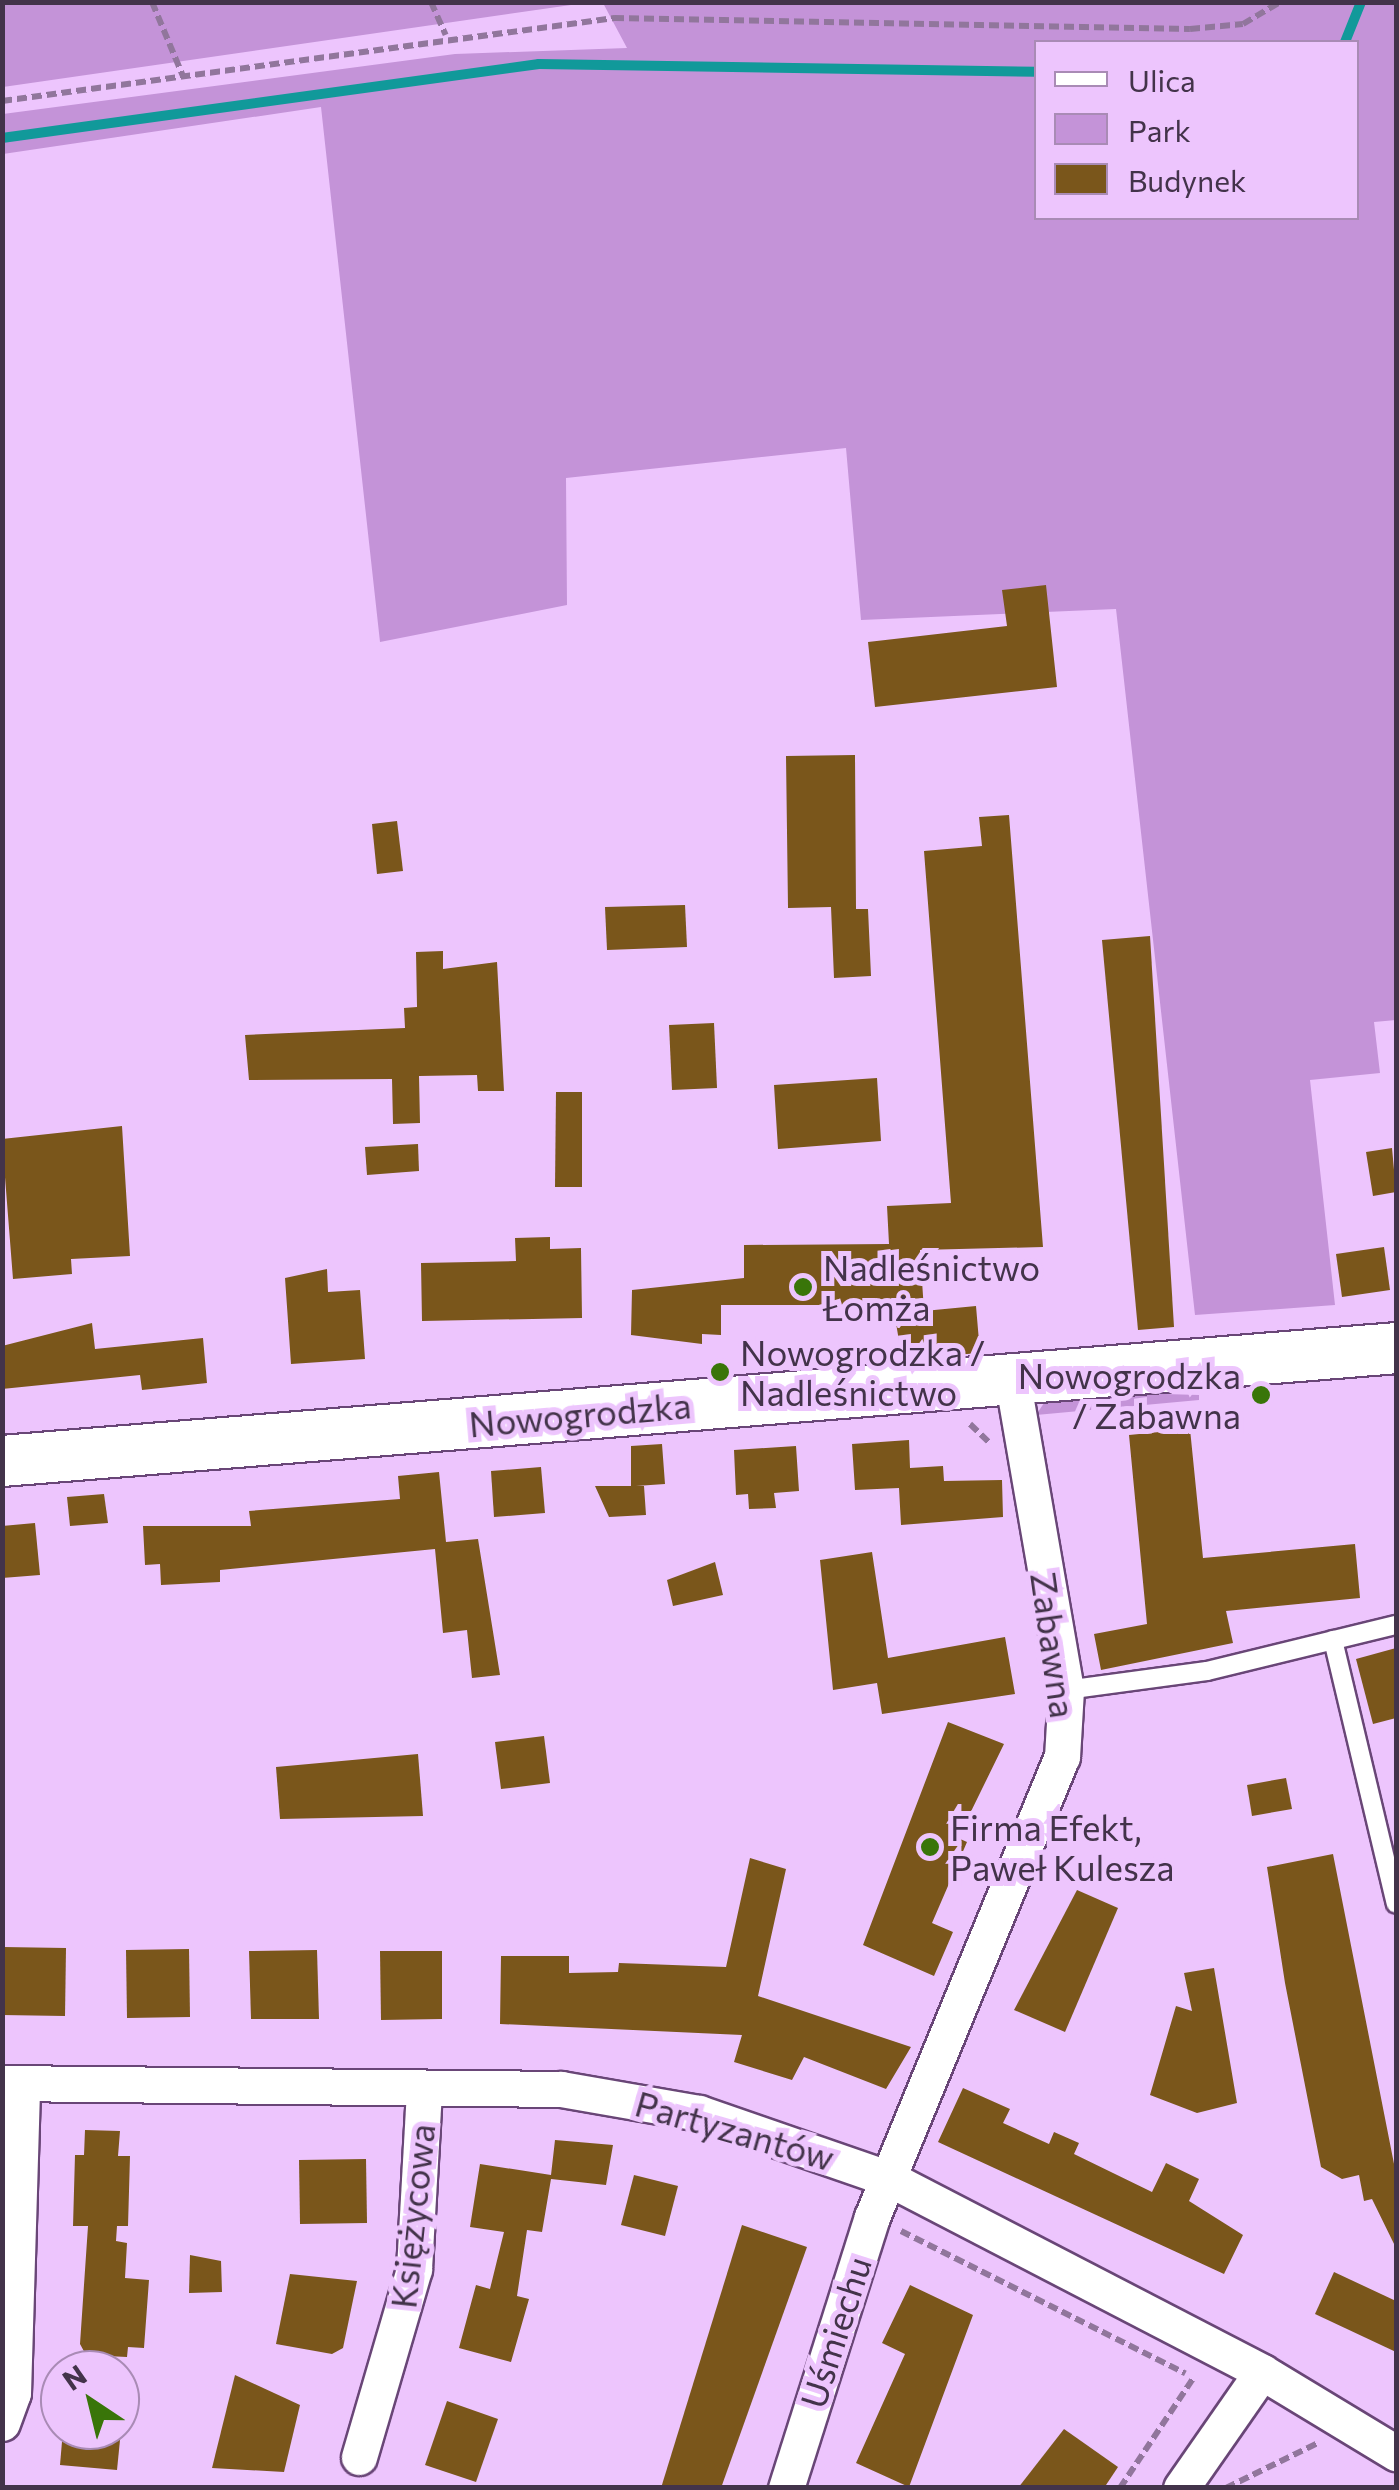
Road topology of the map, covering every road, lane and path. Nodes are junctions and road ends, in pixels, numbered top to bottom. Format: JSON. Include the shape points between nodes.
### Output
{"nodes":[{"id":1,"x":152,"y":2,"type":"edge"},
{"id":2,"x":431,"y":2,"type":"edge"},
{"id":3,"x":1280,"y":2,"type":"edge"},
{"id":4,"x":446,"y":34,"type":"junction"},
{"id":5,"x":183,"y":76,"type":"junction"},
{"id":6,"x":2,"y":102,"type":"edge"},
{"id":7,"x":1396,"y":1348,"type":"edge"},
{"id":8,"x":1012,"y":1378,"type":"junction"},
{"id":9,"x":2,"y":1462,"type":"edge"},
{"id":10,"x":1396,"y":1624,"type":"edge"},
{"id":11,"x":1333,"y":1640,"type":"junction"},
{"id":12,"x":1066,"y":1690,"type":"junction"},
{"id":13,"x":1396,"y":1904,"type":"edge"},
{"id":14,"x":12,"y":2084,"type":"edge"},
{"id":15,"x":424,"y":2088,"type":"junction"},
{"id":16,"x":890,"y":2179,"type":"junction"},
{"id":17,"x":872,"y":2216,"type":"junction"},
{"id":18,"x":1262,"y":2372,"type":"junction"},
{"id":19,"x":1194,"y":2377,"type":"junction"},
{"id":20,"x":1241,"y":2402,"type":"junction"},
{"id":21,"x":2,"y":2423,"type":"edge"},
{"id":22,"x":1311,"y":2433,"type":"dead end"},
{"id":23,"x":1323,"y":2440,"type":"junction"},
{"id":24,"x":1338,"y":2449,"type":"dead end"},
{"id":25,"x":1396,"y":2452,"type":"edge"},
{"id":26,"x":359,"y":2457,"type":"dead end"},
{"id":27,"x":786,"y":2488,"type":"edge"},
{"id":28,"x":1120,"y":2488,"type":"edge"},
{"id":29,"x":1181,"y":2488,"type":"edge"},
{"id":30,"x":1226,"y":2488,"type":"edge"}],
"edges":[{"from":1,"to":5,"type":"path"},
{"from":2,"to":4,"type":"path"},
{"from":3,"to":4,"type":"path","via":[[1243,24],[1190,29],[614,18]]},
{"from":4,"to":5,"type":"path"},
{"from":5,"to":6,"type":"path"},
{"from":7,"to":8,"type":"street","name":"Nowogrodzka"},
{"from":8,"to":9,"type":"street","name":"Nowogrodzka"},
{"from":8,"to":12,"type":"street","name":"Zabawna"},
{"from":10,"to":11,"type":"lane"},
{"from":11,"to":12,"type":"lane","via":[[1206,1671]]},
{"from":11,"to":13,"type":"lane"},
{"from":12,"to":16,"type":"street","name":"Zabawna","via":[[1054,1790]]},
{"from":14,"to":15,"type":"street","name":"Partyzantów"},
{"from":14,"to":21,"type":"street","via":[[13,2393]]},
{"from":15,"to":16,"type":"street","name":"Partyzantów","via":[[561,2089],[653,2103]]},
{"from":15,"to":26,"type":"street","name":"Księżycowa","via":[[414,2269]]},
{"from":16,"to":17,"type":"street","name":"Uśmiechu"},
{"from":16,"to":18,"type":"street","name":"Partyzantów"},
{"from":17,"to":19,"type":"path"},
{"from":17,"to":27,"type":"street","name":"Uśmiechu"},
{"from":18,"to":20,"type":"street"},
{"from":18,"to":25,"type":"street","name":"Partyzantów"},
{"from":19,"to":20,"type":"path"},
{"from":19,"to":28,"type":"path"},
{"from":20,"to":29,"type":"street"},
{"from":22,"to":23,"type":"path"},
{"from":23,"to":24,"type":"path"},
{"from":23,"to":30,"type":"path"}]}
